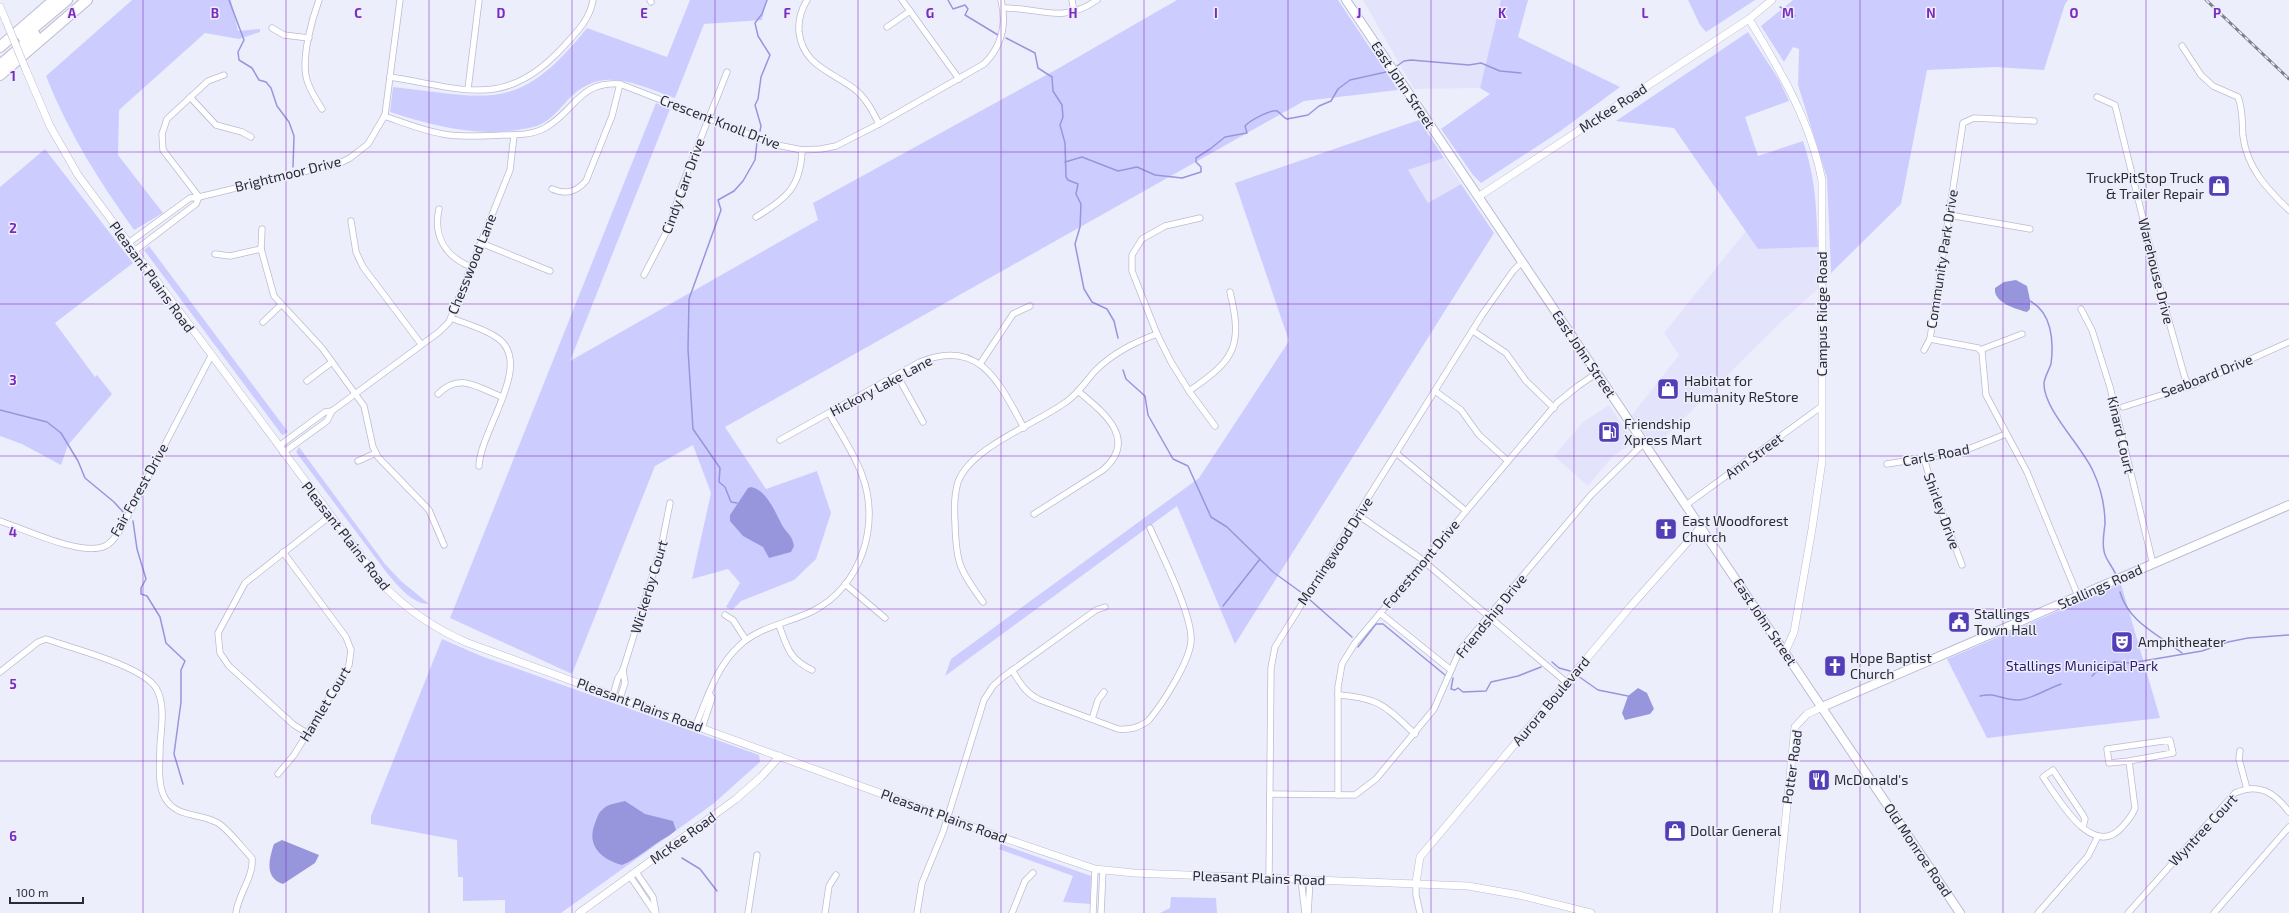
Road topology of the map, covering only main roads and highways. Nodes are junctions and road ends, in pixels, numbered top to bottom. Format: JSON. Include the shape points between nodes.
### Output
{"nodes":[{"id":1,"x":54,"y":0,"type":"edge"},
{"id":2,"x":67,"y":0,"type":"edge"},
{"id":3,"x":77,"y":0,"type":"edge"},
{"id":4,"x":87,"y":0,"type":"edge"},
{"id":5,"x":1346,"y":0,"type":"edge"},
{"id":6,"x":44,"y":37,"type":"junction"},
{"id":7,"x":0,"y":47,"type":"edge"},
{"id":8,"x":0,"y":57,"type":"edge"},
{"id":9,"x":0,"y":67,"type":"edge"},
{"id":10,"x":0,"y":75,"type":"edge"},
{"id":11,"x":2289,"y":505,"type":"edge"},
{"id":12,"x":1822,"y":707,"type":"junction"},
{"id":13,"x":1960,"y":913,"type":"edge"}],
"edges":[{"from":1,"to":7,"type":"highway"},
{"from":2,"to":8,"type":"highway"},
{"from":3,"to":9,"type":"highway"},
{"from":4,"to":6,"type":"highway"},
{"from":5,"to":12,"type":"main road","name":"East John Street"},
{"from":6,"to":9,"type":"highway"},
{"from":6,"to":10,"type":"highway"},
{"from":11,"to":12,"type":"main road","name":"Stallings Road"},
{"from":12,"to":13,"type":"main road","name":"Old Monroe Road"}]}
